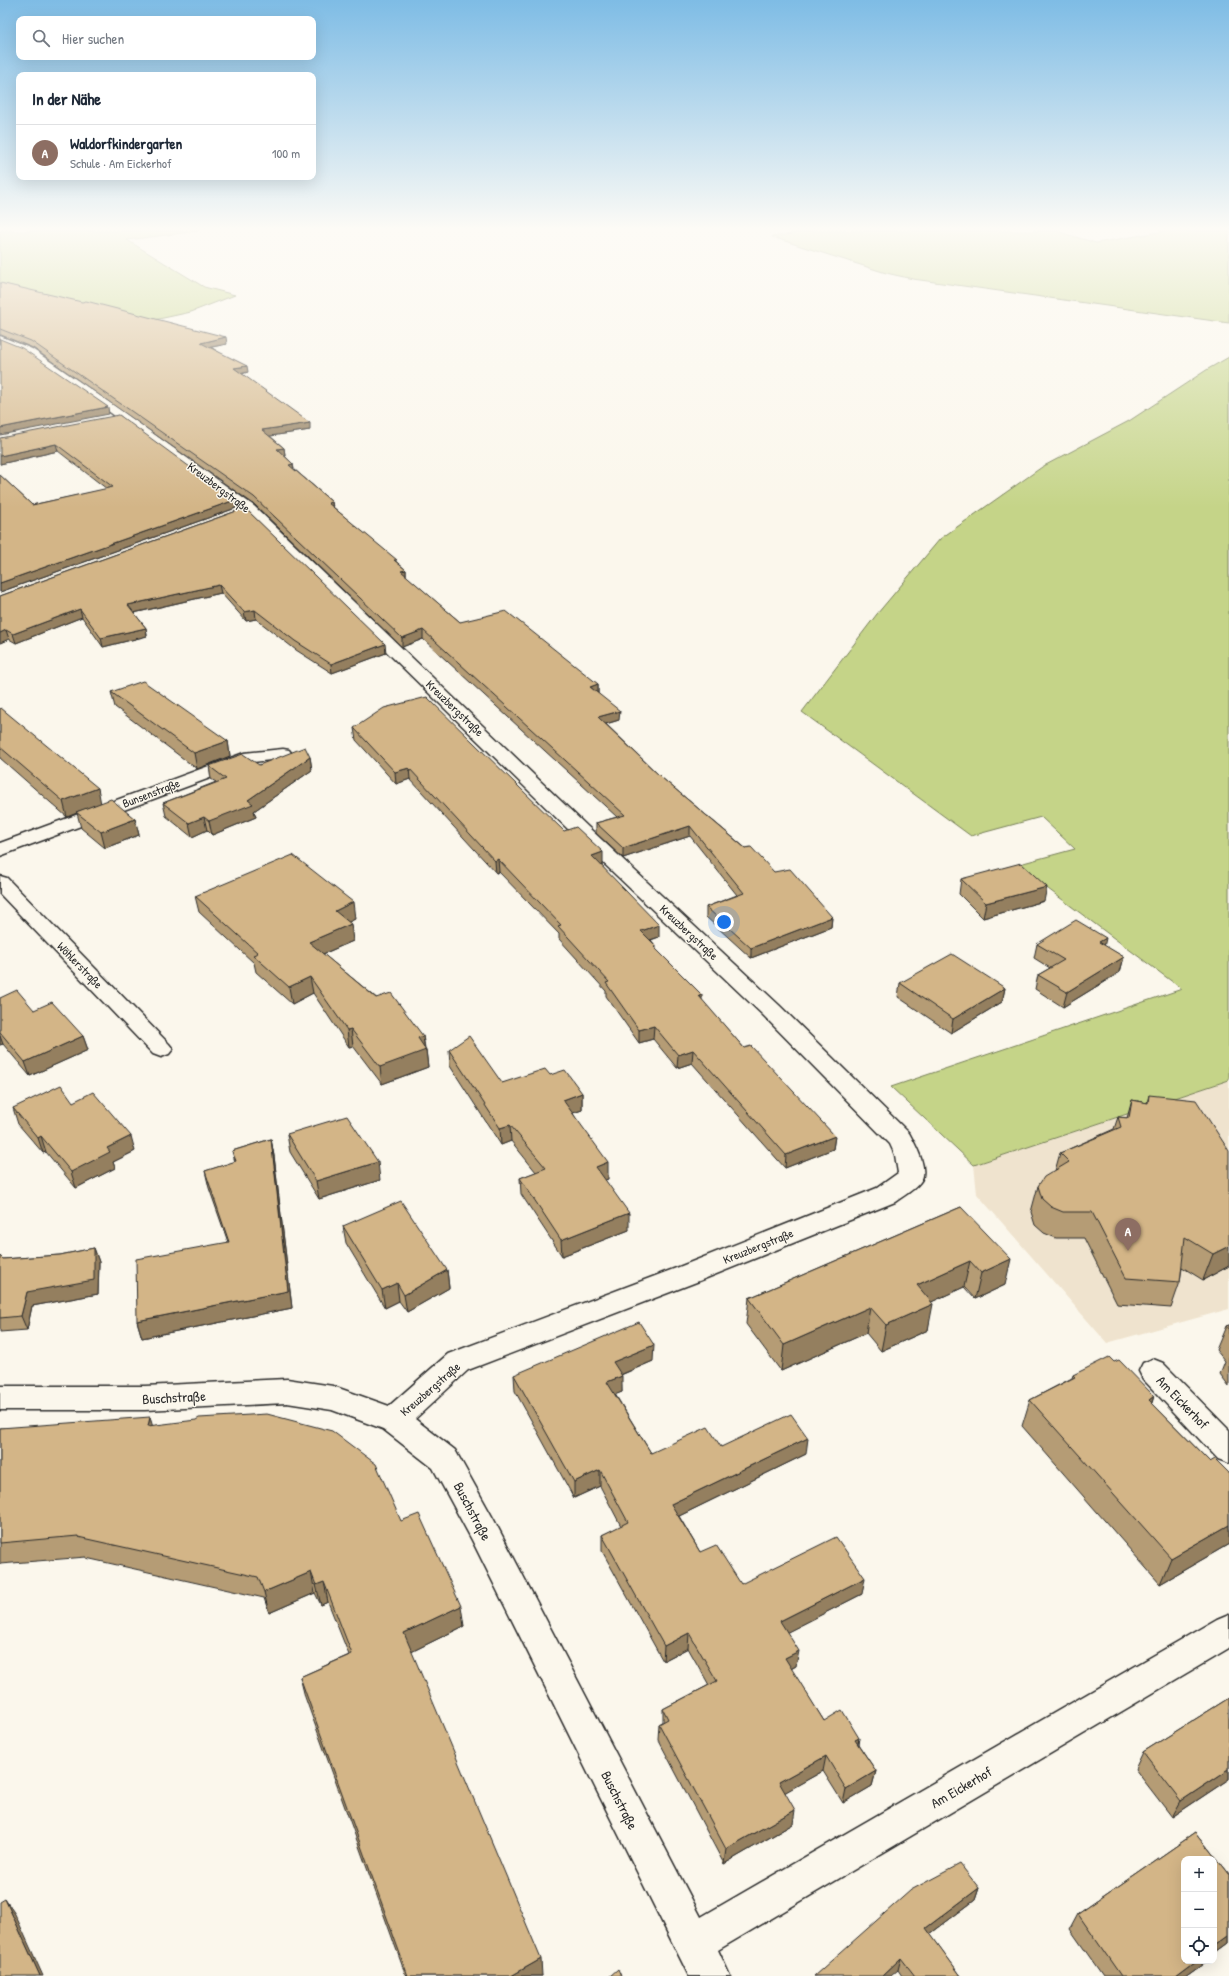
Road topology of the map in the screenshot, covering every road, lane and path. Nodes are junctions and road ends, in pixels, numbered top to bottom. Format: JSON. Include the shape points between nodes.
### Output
{"nodes":[{"id":1,"x":0,"y":339,"type":"edge"},
{"id":2,"x":283,"y":754,"type":"edge"},
{"id":3,"x":0,"y":850,"type":"edge"},
{"id":4,"x":0,"y":882,"type":"edge"},
{"id":5,"x":161,"y":1049,"type":"dead end"},
{"id":6,"x":1153,"y":1371,"type":"dead end"},
{"id":7,"x":0,"y":1398,"type":"edge"},
{"id":8,"x":394,"y":1420,"type":"junction"},
{"id":9,"x":1229,"y":1450,"type":"edge"},
{"id":10,"x":1229,"y":1630,"type":"edge"},
{"id":11,"x":693,"y":1943,"type":"junction"},
{"id":12,"x":710,"y":1976,"type":"edge"}],
"edges":[{"from":1,"to":8,"type":"street","name":"Kreuzbergstraße","via":[[28,351],[241,511],[771,1010],[900,1139],[908,1155],[911,1176],[886,1195],[458,1362]]},
{"from":2,"to":3,"type":"street","name":"Bunsenstraße","via":[[250,757]]},
{"from":4,"to":5,"type":"street","name":"Wöhlerstraße"},
{"from":6,"to":9,"type":"street","name":"Am Eickerhof"},
{"from":7,"to":8,"type":"street","name":"Buschstraße","via":[[145,1398],[287,1391],[333,1398]]},
{"from":8,"to":11,"type":"street","name":"Buschstraße","via":[[444,1459],[483,1530]]},
{"from":10,"to":11,"type":"street","name":"Am Eickerhof"},
{"from":11,"to":12,"type":"street","name":"Buschstraße"}]}
